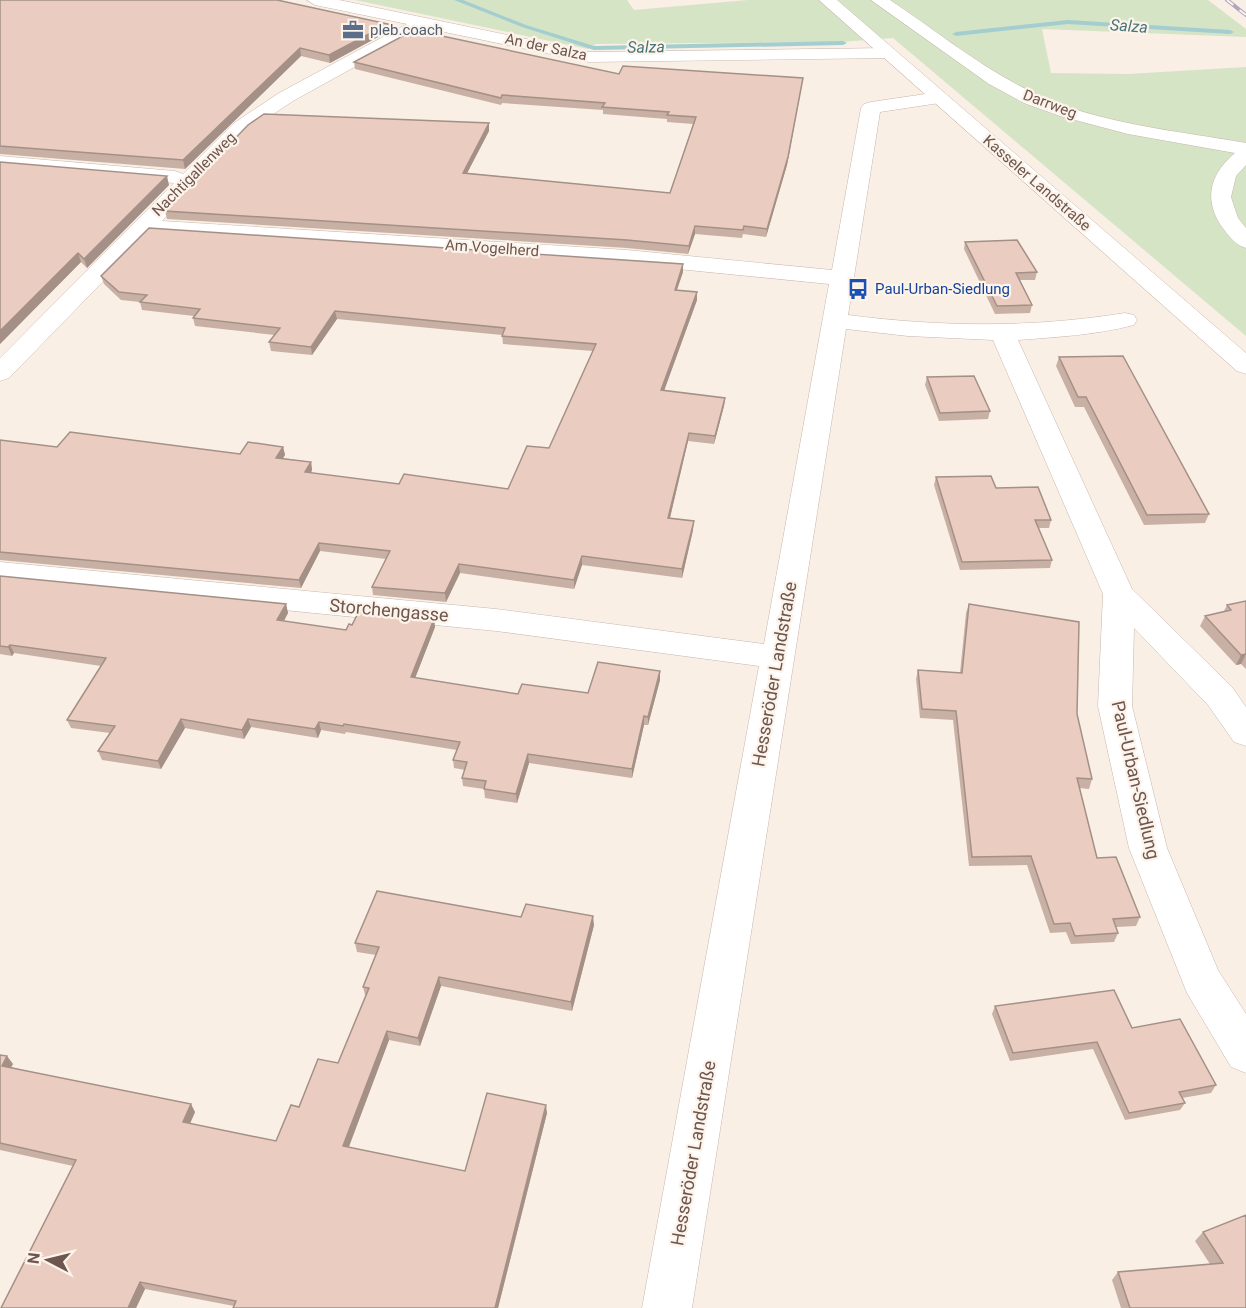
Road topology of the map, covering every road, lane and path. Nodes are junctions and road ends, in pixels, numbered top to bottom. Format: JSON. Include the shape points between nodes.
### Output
{"nodes":[{"id":1,"x":315,"y":0,"type":"edge"},
{"id":2,"x":827,"y":0,"type":"edge"},
{"id":3,"x":879,"y":0,"type":"edge"},
{"id":4,"x":424,"y":22,"type":"junction"},
{"id":5,"x":888,"y":53,"type":"junction"},
{"id":6,"x":939,"y":98,"type":"junction"},
{"id":7,"x":1246,"y":149,"type":"edge"},
{"id":8,"x":1246,"y":154,"type":"edge"},
{"id":9,"x":0,"y":162,"type":"edge"},
{"id":10,"x":190,"y":178,"type":"junction"},
{"id":11,"x":143,"y":226,"type":"junction"},
{"id":12,"x":1246,"y":241,"type":"edge"},
{"id":13,"x":840,"y":278,"type":"junction"},
{"id":14,"x":834,"y":320,"type":"junction"},
{"id":15,"x":1125,"y":320,"type":"dead end"},
{"id":16,"x":1002,"y":334,"type":"junction"},
{"id":17,"x":1246,"y":366,"type":"edge"},
{"id":18,"x":0,"y":373,"type":"edge"},
{"id":19,"x":0,"y":572,"type":"edge"},
{"id":20,"x":1119,"y":594,"type":"junction"},
{"id":21,"x":777,"y":657,"type":"junction"},
{"id":22,"x":1246,"y":733,"type":"edge"},
{"id":23,"x":1246,"y":1053,"type":"edge"},
{"id":24,"x":667,"y":1308,"type":"edge"}],
"edges":[{"from":1,"to":4,"type":"street","name":"An der Salza"},
{"from":2,"to":5,"type":"street","name":"Kasseler Landstraße"},
{"from":3,"to":7,"type":"street","name":"Darrweg","via":[[996,80],[1031,99],[1128,128]]},
{"from":4,"to":5,"type":"street","name":"An der Salza","via":[[589,57]]},
{"from":4,"to":10,"type":"street","name":"Nachtigallenweg","via":[[286,97],[241,127]]},
{"from":5,"to":6,"type":"street","name":"Kasseler Landstraße"},
{"from":6,"to":13,"type":"street","name":"Hesseröder Landstraße","via":[[871,108]]},
{"from":6,"to":17,"type":"street","name":"Kasseler Landstraße"},
{"from":8,"to":12,"type":"street","via":[[1224,174],[1220,190],[1233,229]]},
{"from":9,"to":10,"type":"street"},
{"from":10,"to":11,"type":"street","name":"Nachtigallenweg"},
{"from":11,"to":13,"type":"street","name":"Am Vogelherd","via":[[627,257]]},
{"from":11,"to":18,"type":"street","name":"Nachtigallenweg"},
{"from":13,"to":14,"type":"street","name":"Hesseröder Landstraße"},
{"from":14,"to":16,"type":"street","via":[[938,333]]},
{"from":14,"to":21,"type":"street","name":"Hesseröder Landstraße"},
{"from":15,"to":16,"type":"street","via":[[1074,329]]},
{"from":16,"to":20,"type":"street","name":"Paul-Urban-Siedlung"},
{"from":19,"to":21,"type":"street","name":"Storchengasse","via":[[496,620]]},
{"from":20,"to":22,"type":"street","name":"Paul-Urban-Siedlung","via":[[1220,696]]},
{"from":20,"to":23,"type":"street","name":"Paul-Urban-Siedlung","via":[[1115,706],[1148,848],[1202,980]]},
{"from":21,"to":24,"type":"street","name":"Hesseröder Landstraße"}]}
